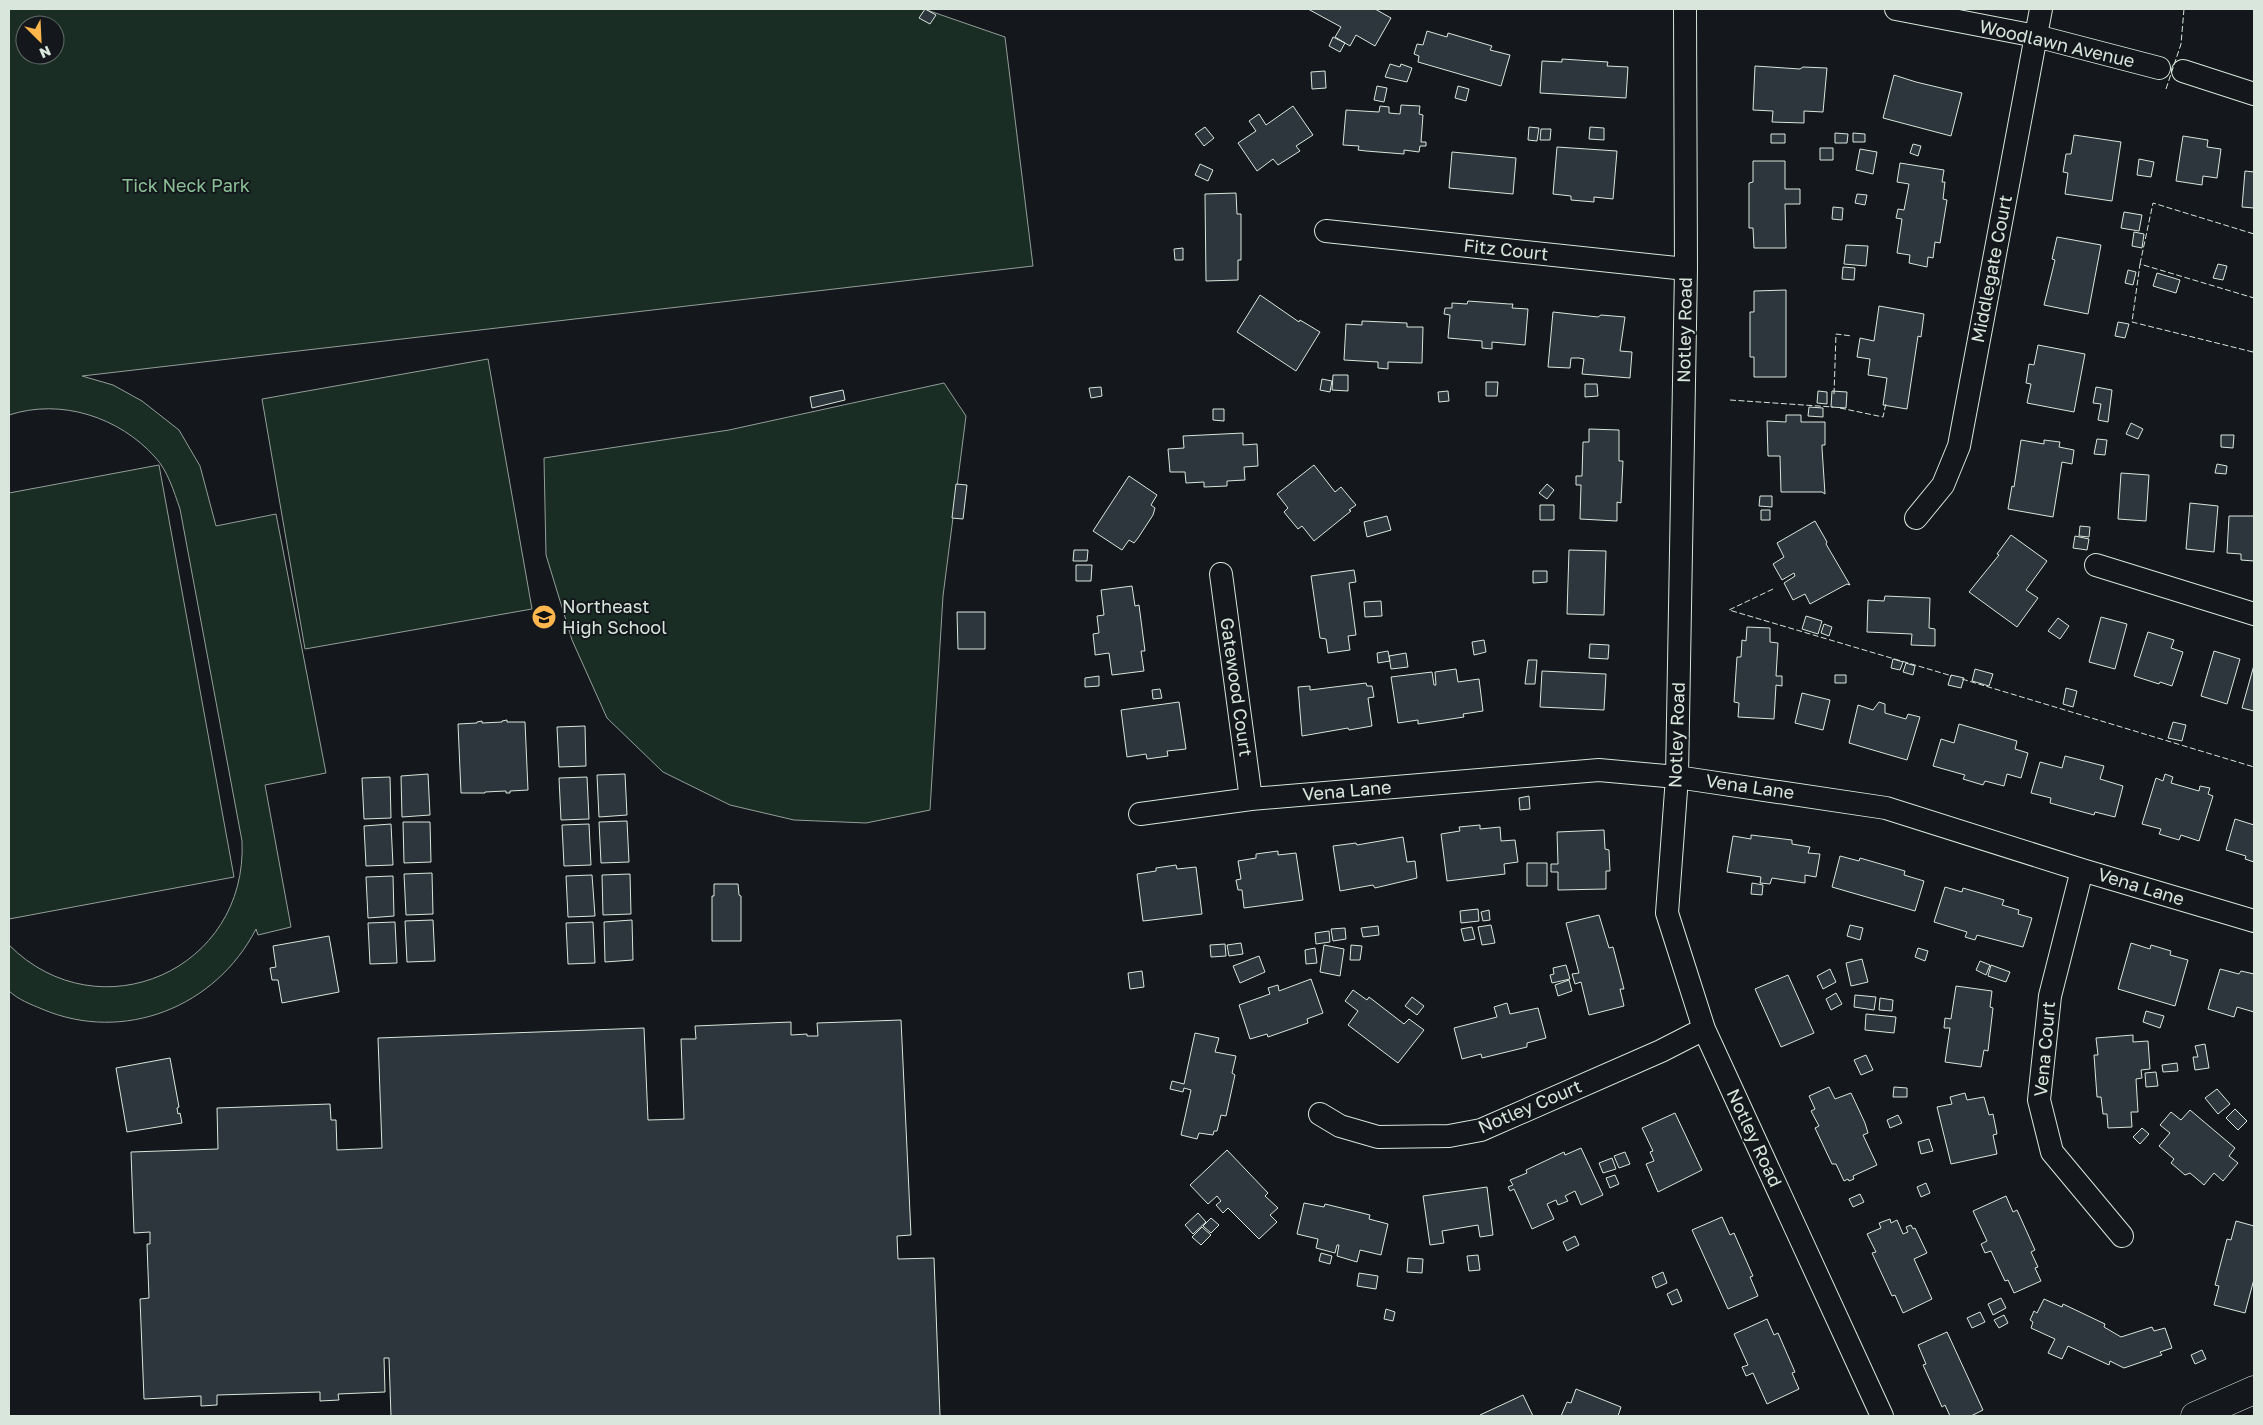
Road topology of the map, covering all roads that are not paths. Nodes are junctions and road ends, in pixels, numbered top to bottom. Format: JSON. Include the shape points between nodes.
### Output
{"nodes":[{"id":1,"x":1684,"y":9,"type":"edge"},
{"id":2,"x":1896,"y":9,"type":"edge"},
{"id":3,"x":2041,"y":9,"type":"edge"},
{"id":4,"x":2036,"y":36,"type":"junction"},
{"id":5,"x":2159,"y":68,"type":"dead end"},
{"id":6,"x":2183,"y":71,"type":"dead end"},
{"id":7,"x":2254,"y":94,"type":"edge"},
{"id":8,"x":1326,"y":231,"type":"dead end"},
{"id":9,"x":1686,"y":269,"type":"junction"},
{"id":10,"x":1916,"y":518,"type":"dead end"},
{"id":11,"x":2096,"y":564,"type":"dead end"},
{"id":12,"x":1221,"y":574,"type":"dead end"},
{"id":13,"x":2254,"y":614,"type":"edge"},
{"id":14,"x":1677,"y":777,"type":"junction"},
{"id":15,"x":1251,"y":799,"type":"junction"},
{"id":16,"x":1140,"y":814,"type":"dead end"},
{"id":17,"x":2082,"y":870,"type":"junction"},
{"id":18,"x":2254,"y":921,"type":"edge"},
{"id":19,"x":1704,"y":1029,"type":"junction"},
{"id":20,"x":1320,"y":1114,"type":"dead end"},
{"id":21,"x":2122,"y":1236,"type":"dead end"},
{"id":22,"x":2254,"y":1390,"type":"edge"},
{"id":23,"x":1882,"y":1416,"type":"edge"},
{"id":24,"x":2195,"y":1416,"type":"edge"}],
"edges":[{"from":1,"to":9,"type":"street","name":"Notley Road"},
{"from":2,"to":4,"type":"street","name":"Woodlawn Avenue"},
{"from":3,"to":4,"type":"street","name":"Middlegate Court"},
{"from":4,"to":5,"type":"street","name":"Woodlawn Avenue"},
{"from":4,"to":10,"type":"street","name":"Middlegate Court","via":[[1959,446],[1943,485]]},
{"from":6,"to":7,"type":"street"},
{"from":8,"to":9,"type":"street","name":"Fitz Court"},
{"from":9,"to":14,"type":"street","name":"Notley Road"},
{"from":11,"to":13,"type":"street"},
{"from":12,"to":15,"type":"street","name":"Gatewood Court"},
{"from":14,"to":15,"type":"street","name":"Vena Lane","via":[[1599,770]]},
{"from":14,"to":17,"type":"street","name":"Vena Lane","via":[[1886,808]]},
{"from":14,"to":19,"type":"street","name":"Notley Road","via":[[1666,913]]},
{"from":15,"to":16,"type":"street","name":"Vena Lane"},
{"from":17,"to":18,"type":"street","name":"Vena Lane"},
{"from":17,"to":21,"type":"street","name":"Vena Court","via":[[2050,996],[2039,1100],[2052,1152]]},
{"from":19,"to":20,"type":"street","name":"Notley Court","via":[[1481,1130],[1449,1136],[1378,1137],[1340,1126]]},
{"from":19,"to":23,"type":"street","name":"Notley Road"},
{"from":22,"to":24,"type":"street"}]}
